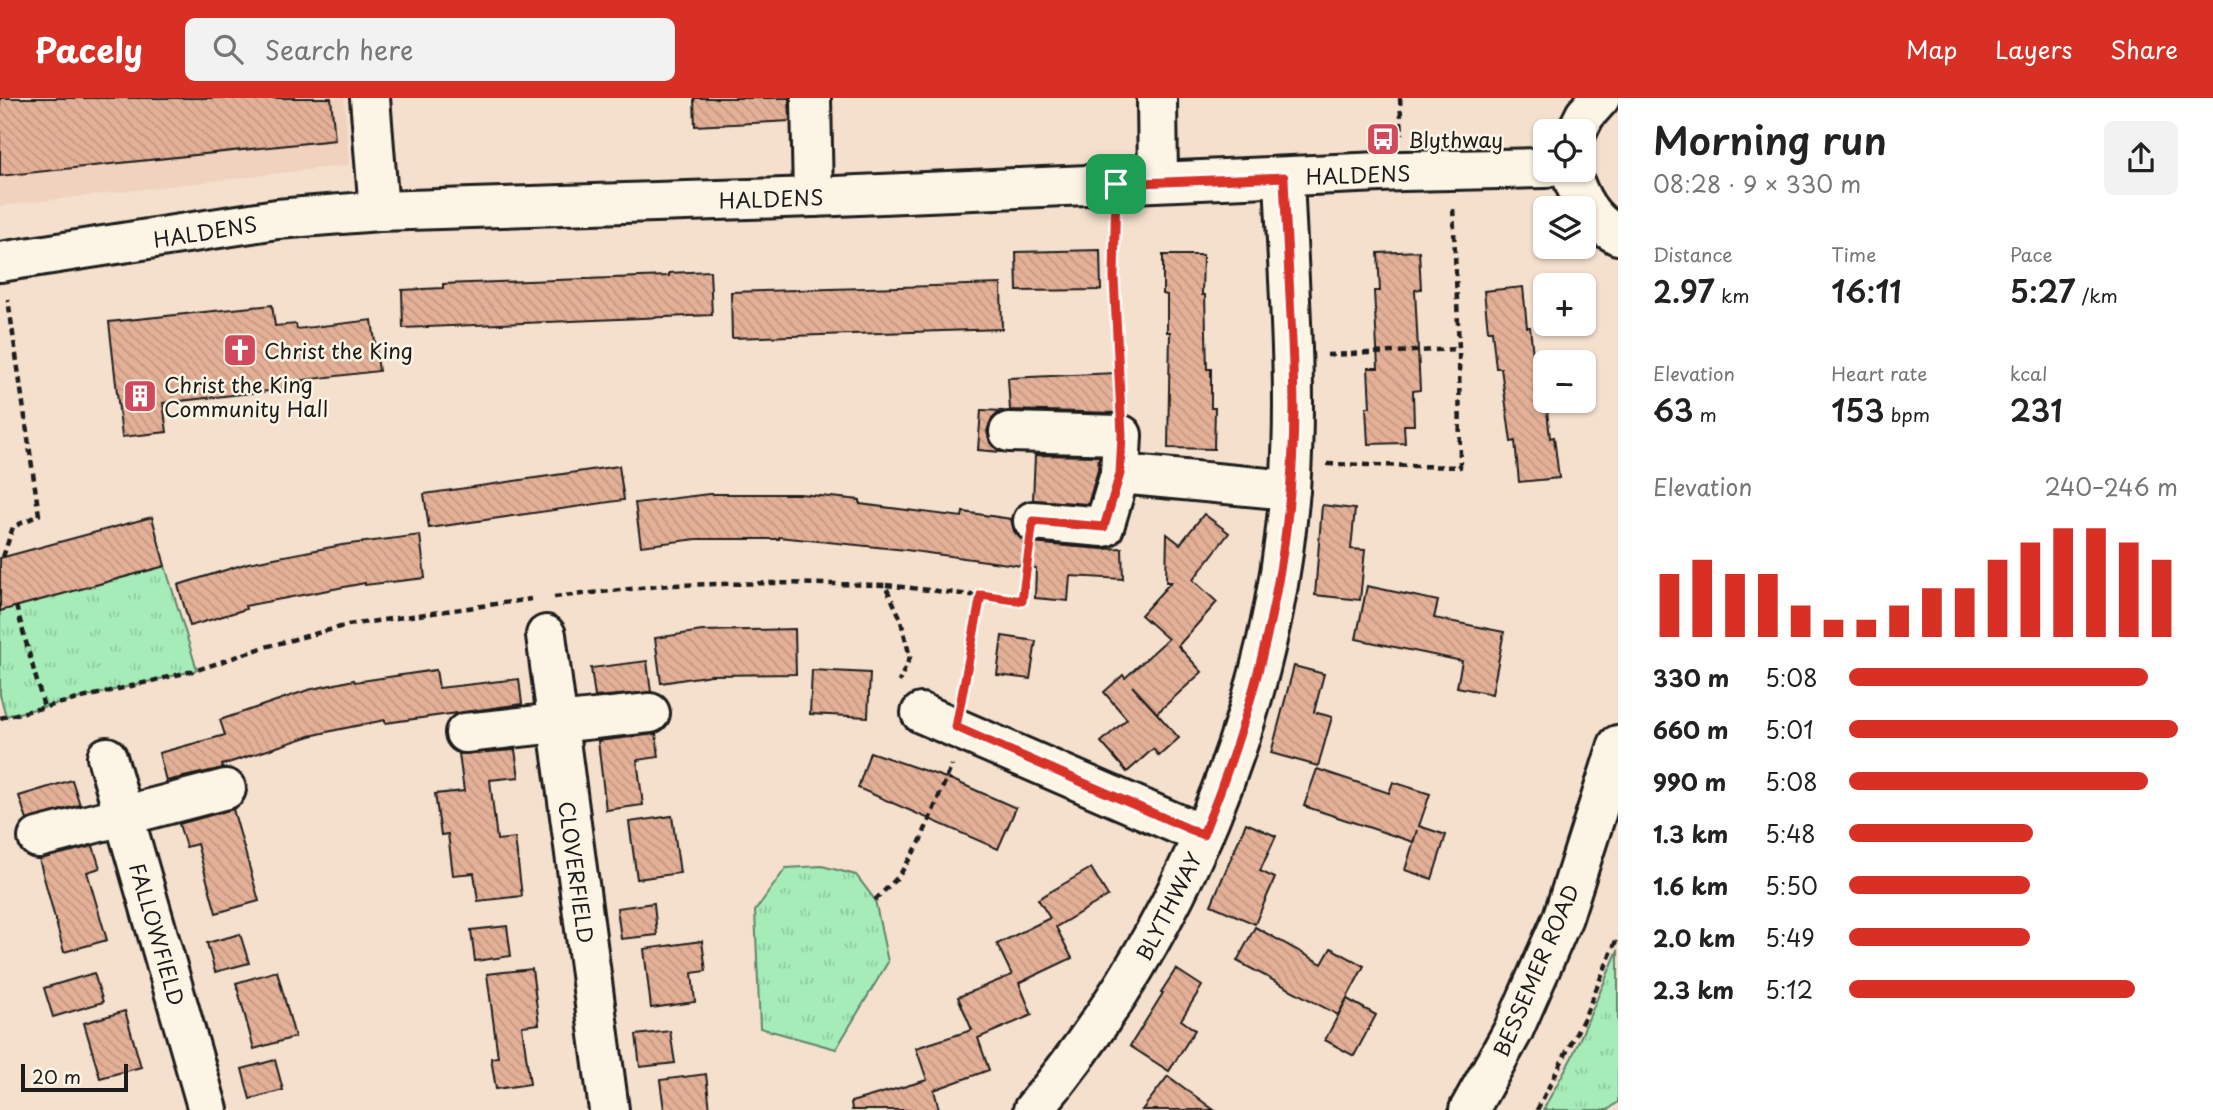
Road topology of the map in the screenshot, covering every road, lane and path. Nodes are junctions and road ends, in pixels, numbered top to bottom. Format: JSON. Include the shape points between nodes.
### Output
{"nodes":[{"id":1,"x":370,"y":98,"type":"edge"},
{"id":2,"x":811,"y":98,"type":"edge"},
{"id":3,"x":1157,"y":98,"type":"edge"},
{"id":4,"x":1600,"y":98,"type":"edge"},
{"id":5,"x":1583,"y":119,"type":"edge"},
{"id":6,"x":1533,"y":169,"type":"edge"},
{"id":7,"x":1452,"y":171,"type":"junction"},
{"id":8,"x":1284,"y":177,"type":"junction"},
{"id":9,"x":1158,"y":181,"type":"junction"},
{"id":10,"x":1574,"y":182,"type":"edge"},
{"id":11,"x":1116,"y":184,"type":"junction"},
{"id":12,"x":813,"y":197,"type":"junction"},
{"id":13,"x":379,"y":211,"type":"junction"},
{"id":14,"x":1618,"y":235,"type":"edge"},
{"id":15,"x":1,"y":262,"type":"edge"},
{"id":16,"x":1460,"y":349,"type":"junction"},
{"id":17,"x":1292,"y":356,"type":"junction"},
{"id":18,"x":1009,"y":432,"type":"dead end"},
{"id":19,"x":1122,"y":435,"type":"junction"},
{"id":20,"x":1120,"y":474,"type":"junction"},
{"id":21,"x":1291,"y":477,"type":"junction"},
{"id":22,"x":1033,"y":521,"type":"joint"},
{"id":23,"x":3,"y":557,"type":"dead end"},
{"id":24,"x":886,"y":585,"type":"dead end"},
{"id":25,"x":981,"y":595,"type":"junction"},
{"id":26,"x":16,"y":606,"type":"dead end"},
{"id":27,"x":545,"y":635,"type":"dead end"},
{"id":28,"x":44,"y":707,"type":"dead end"},
{"id":29,"x":650,"y":713,"type":"dead end"},
{"id":30,"x":557,"y":722,"type":"junction"},
{"id":31,"x":948,"y":724,"type":"junction"},
{"id":32,"x":465,"y":733,"type":"dead end"},
{"id":33,"x":1618,"y":745,"type":"edge"},
{"id":34,"x":107,"y":757,"type":"dead end"},
{"id":35,"x":226,"y":789,"type":"dead end"},
{"id":36,"x":124,"y":816,"type":"junction"},
{"id":37,"x":1203,"y":835,"type":"junction"},
{"id":38,"x":38,"y":838,"type":"dead end"},
{"id":39,"x":875,"y":900,"type":"dead end"},
{"id":40,"x":1618,"y":936,"type":"edge"},
{"id":41,"x":208,"y":1110,"type":"edge"},
{"id":42,"x":609,"y":1110,"type":"edge"},
{"id":43,"x":1033,"y":1110,"type":"edge"},
{"id":44,"x":1469,"y":1110,"type":"edge"},
{"id":45,"x":1537,"y":1110,"type":"edge"}],
"edges":[{"from":1,"to":13,"type":"street"},
{"from":2,"to":12,"type":"street"},
{"from":3,"to":9,"type":"street"},
{"from":4,"to":5,"type":"street"},
{"from":6,"to":7,"type":"street","name":"HALDENS"},
{"from":7,"to":8,"type":"street","name":"HALDENS"},
{"from":7,"to":16,"type":"path"},
{"from":8,"to":9,"type":"street","name":"HALDENS"},
{"from":8,"to":17,"type":"street","name":"BLYTHWAY"},
{"from":9,"to":11,"type":"street","name":"HALDENS"},
{"from":10,"to":14,"type":"street","via":[[1590,214]]},
{"from":11,"to":12,"type":"street","name":"HALDENS"},
{"from":11,"to":19,"type":"path","via":[[1114,277]]},
{"from":12,"to":13,"type":"street","name":"HALDENS"},
{"from":13,"to":15,"type":"street","name":"HALDENS","via":[[277,219]]},
{"from":15,"to":23,"type":"path","via":[[39,515],[13,527]]},
{"from":16,"to":17,"type":"path"},
{"from":16,"to":21,"type":"path","via":[[1460,467]]},
{"from":17,"to":21,"type":"street","name":"BLYTHWAY"},
{"from":18,"to":19,"type":"street"},
{"from":19,"to":20,"type":"street"},
{"from":20,"to":21,"type":"street"},
{"from":20,"to":22,"type":"street","via":[[1104,527]]},
{"from":21,"to":37,"type":"street","name":"BLYTHWAY","via":[[1279,584],[1260,669]]},
{"from":22,"to":25,"type":"path","via":[[1022,601]]},
{"from":24,"to":25,"type":"path"},
{"from":25,"to":31,"type":"path"},
{"from":26,"to":28,"type":"path"},
{"from":27,"to":30,"type":"street","name":"CLOVERFIELD"},
{"from":29,"to":30,"type":"street"},
{"from":30,"to":32,"type":"street"},
{"from":30,"to":42,"type":"street","name":"CLOVERFIELD"},
{"from":31,"to":37,"type":"street"},
{"from":31,"to":39,"type":"path","via":[[920,842],[899,876]]},
{"from":33,"to":44,"type":"street","name":"BESSEMER ROAD","via":[[1563,917],[1513,1031]]},
{"from":34,"to":36,"type":"street","name":"FALLOWFIELD"},
{"from":35,"to":36,"type":"street"},
{"from":36,"to":38,"type":"street"},
{"from":36,"to":41,"type":"street","name":"FALLOWFIELD"},
{"from":37,"to":43,"type":"street","name":"BLYTHWAY","via":[[1136,967],[1064,1073]]},
{"from":40,"to":45,"type":"path","via":[[1585,1016]]}]}
